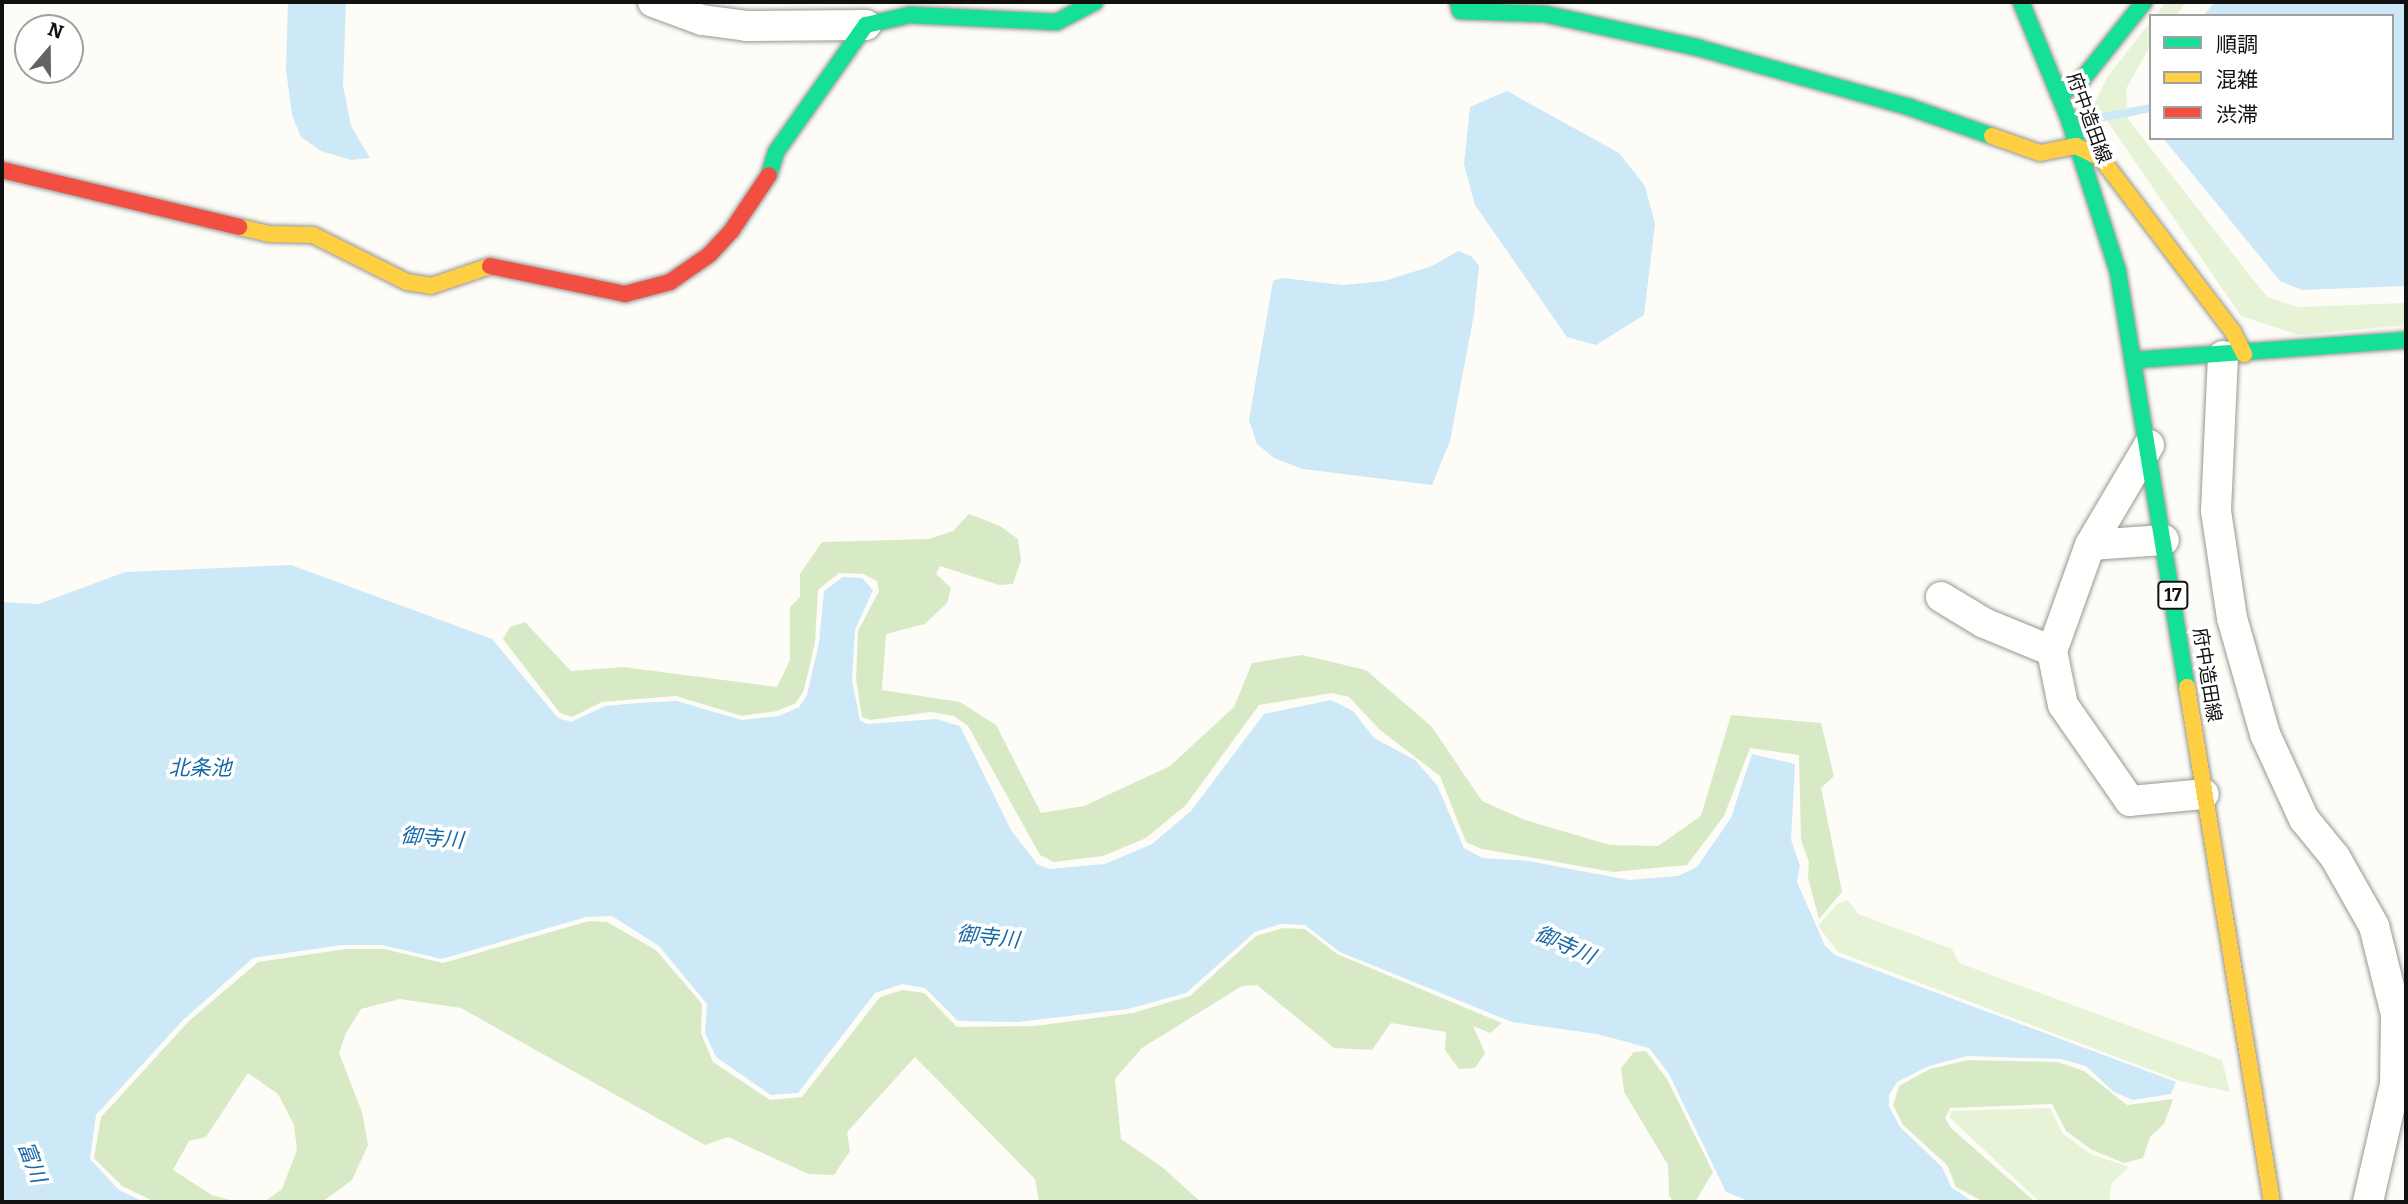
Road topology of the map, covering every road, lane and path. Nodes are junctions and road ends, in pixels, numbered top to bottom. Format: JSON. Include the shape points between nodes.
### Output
{"nodes":[{"id":1,"x":653,"y":2,"type":"edge"},
{"id":2,"x":1095,"y":2,"type":"edge"},
{"id":3,"x":1458,"y":2,"type":"edge"},
{"id":4,"x":2021,"y":2,"type":"edge"},
{"id":5,"x":2144,"y":2,"type":"edge"},
{"id":6,"x":866,"y":25,"type":"junction"},
{"id":7,"x":2059,"y":95,"type":"junction"},
{"id":8,"x":2076,"y":146,"type":"junction"},
{"id":9,"x":2,"y":170,"type":"edge"},
{"id":10,"x":2406,"y":340,"type":"edge"},
{"id":11,"x":2234,"y":355,"type":"junction"},
{"id":12,"x":2136,"y":360,"type":"junction"},
{"id":13,"x":2149,"y":445,"type":"junction"},
{"id":14,"x":2164,"y":540,"type":"junction"},
{"id":15,"x":2090,"y":545,"type":"junction"},
{"id":16,"x":1941,"y":597,"type":"dead end"},
{"id":17,"x":2052,"y":651,"type":"junction"},
{"id":18,"x":2204,"y":794,"type":"junction"},
{"id":19,"x":2397,"y":982,"type":"edge"},
{"id":20,"x":2272,"y":1202,"type":"edge"},
{"id":21,"x":2368,"y":1202,"type":"edge"}],
"edges":[{"from":1,"to":6,"type":"street","via":[[702,20],[747,26]]},
{"from":2,"to":6,"type":"street","via":[[1057,22],[910,15]]},
{"from":3,"to":8,"type":"street","via":[[1460,11],[1545,14],[1699,48],[1909,107],[2040,153]]},
{"from":4,"to":7,"type":"street","name":"府中造田線","number":"17"},
{"from":5,"to":7,"type":"street","via":[[2081,81]]},
{"from":6,"to":9,"type":"street","via":[[776,152],[771,171],[732,230],[709,255],[670,282],[625,294],[494,265],[431,286],[407,282],[313,235],[269,234]]},
{"from":7,"to":8,"type":"street","name":"府中造田線","number":"17"},
{"from":8,"to":11,"type":"street","via":[[2101,158]]},
{"from":8,"to":12,"type":"street","name":"府中造田線","number":"17","via":[[2118,272]]},
{"from":10,"to":11,"type":"street"},
{"from":11,"to":12,"type":"street"},
{"from":11,"to":19,"type":"street","via":[[2216,511],[2232,618],[2265,734],[2304,819],[2335,857],[2374,926]]},
{"from":12,"to":13,"type":"street","name":"府中造田線","number":"17"},
{"from":13,"to":14,"type":"street","name":"府中造田線","number":"17"},
{"from":13,"to":15,"type":"street"},
{"from":14,"to":15,"type":"street"},
{"from":14,"to":18,"type":"street","name":"府中造田線","number":"17"},
{"from":15,"to":17,"type":"street"},
{"from":16,"to":17,"type":"street","via":[[1984,623]]},
{"from":17,"to":18,"type":"street","via":[[2063,705],[2130,802]]},
{"from":18,"to":20,"type":"street","name":"府中造田線","number":"17"},
{"from":19,"to":21,"type":"street","via":[[2395,1084]]}]}
